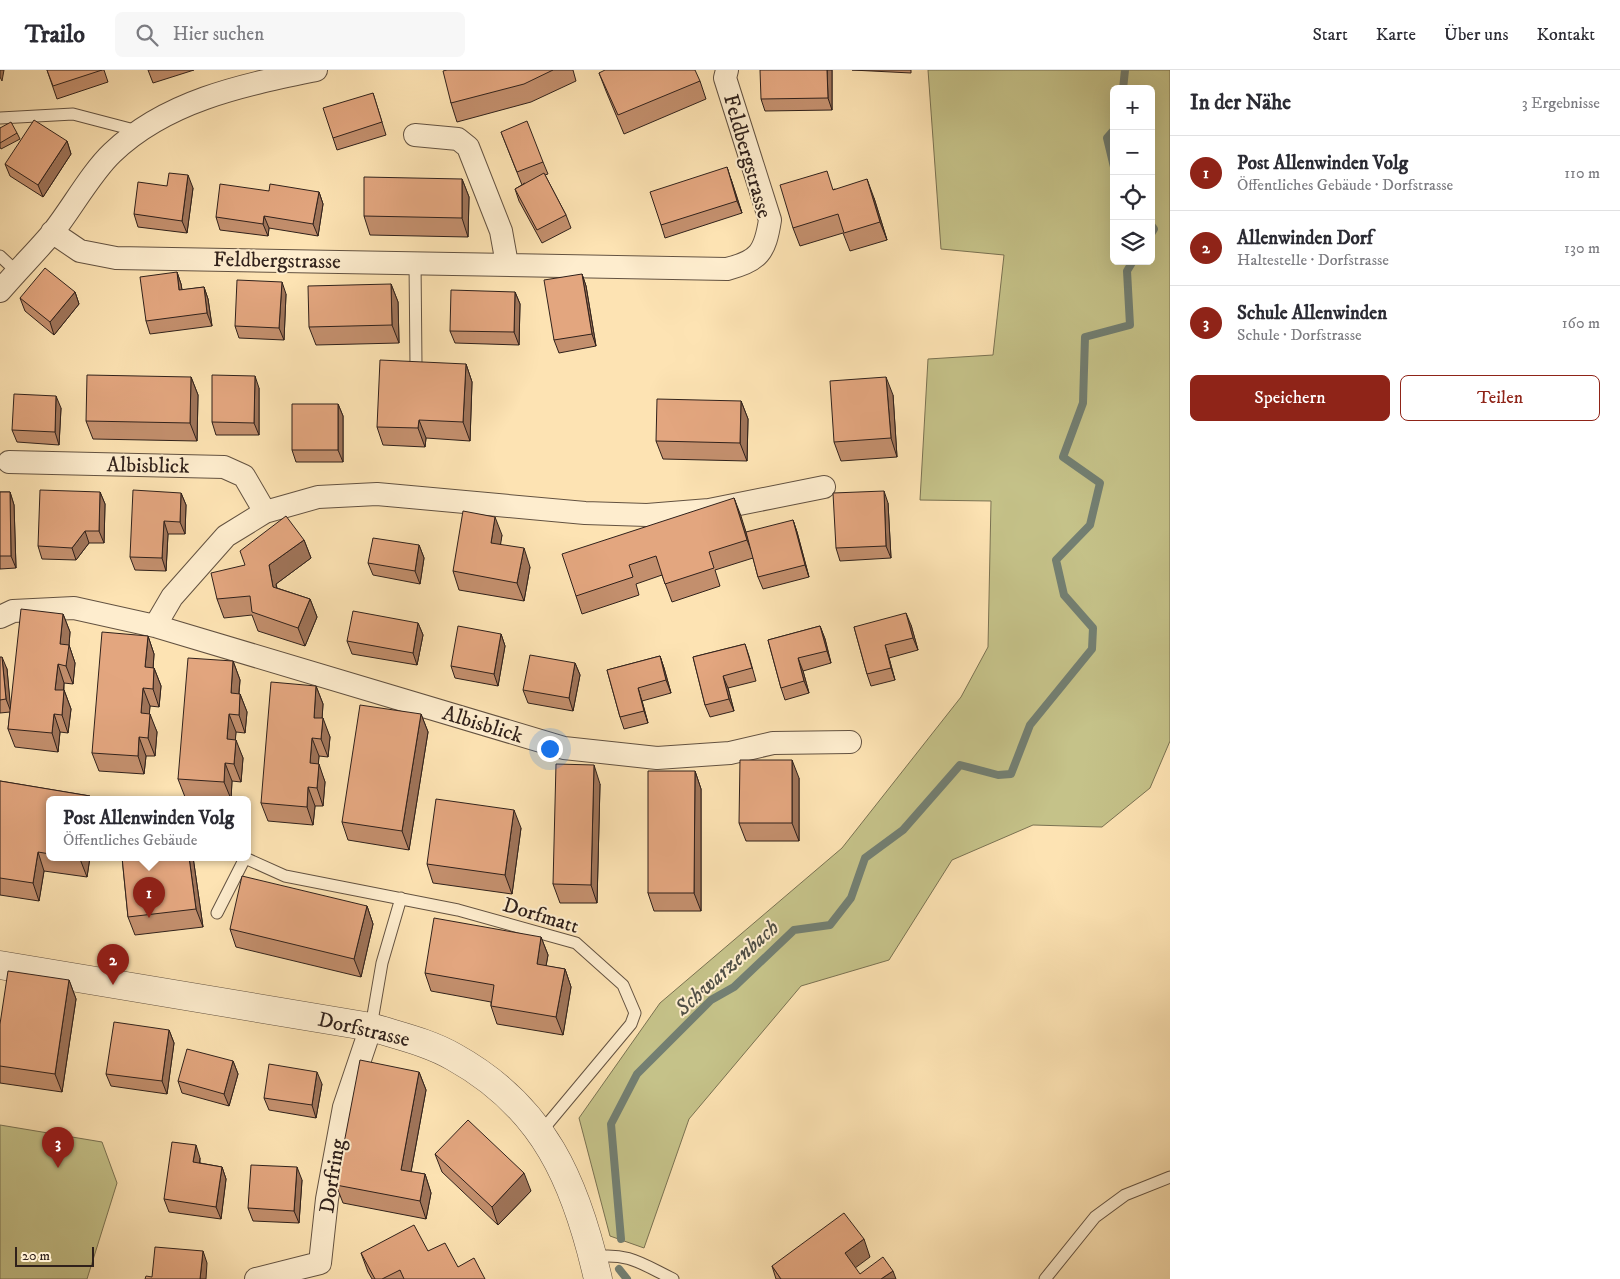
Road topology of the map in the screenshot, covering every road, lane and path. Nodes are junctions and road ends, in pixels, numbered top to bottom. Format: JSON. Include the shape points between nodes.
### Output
{"nodes":[{"id":1,"x":316,"y":70,"type":"edge"},
{"id":2,"x":726,"y":70,"type":"edge"},
{"id":3,"x":0,"y":118,"type":"edge"},
{"id":4,"x":138,"y":131,"type":"junction"},
{"id":5,"x":415,"y":135,"type":"dead end"},
{"id":6,"x":52,"y":232,"type":"junction"},
{"id":7,"x":0,"y":256,"type":"edge"},
{"id":8,"x":415,"y":262,"type":"junction"},
{"id":9,"x":507,"y":264,"type":"junction"},
{"id":10,"x":17,"y":272,"type":"junction"},
{"id":11,"x":0,"y":291,"type":"edge"},
{"id":12,"x":416,"y":365,"type":"edge"},
{"id":13,"x":9,"y":462,"type":"dead end"},
{"id":14,"x":824,"y":487,"type":"dead end"},
{"id":15,"x":264,"y":512,"type":"junction"},
{"id":16,"x":0,"y":617,"type":"edge"},
{"id":17,"x":155,"y":626,"type":"junction"},
{"id":18,"x":850,"y":742,"type":"dead end"},
{"id":19,"x":243,"y":861,"type":"edge"},
{"id":20,"x":251,"y":861,"type":"edge"},
{"id":21,"x":401,"y":898,"type":"junction"},
{"id":22,"x":217,"y":913,"type":"dead end"},
{"id":23,"x":0,"y":965,"type":"edge"},
{"id":24,"x":371,"y":1027,"type":"junction"},
{"id":25,"x":540,"y":1133,"type":"junction"},
{"id":26,"x":1170,"y":1177,"type":"edge"},
{"id":27,"x":595,"y":1268,"type":"edge"},
{"id":28,"x":256,"y":1279,"type":"edge"},
{"id":29,"x":673,"y":1279,"type":"edge"},
{"id":30,"x":1045,"y":1279,"type":"edge"}],
"edges":[{"from":1,"to":4,"type":"street","via":[[244,85],[184,106]]},
{"from":2,"to":9,"type":"street","name":"Feldbergstrasse","via":[[725,78],[770,220],[766,244],[749,263],[727,269]]},
{"from":3,"to":4,"type":"lane","via":[[73,114]]},
{"from":4,"to":6,"type":"street","via":[[110,154]]},
{"from":5,"to":9,"type":"street","via":[[458,139],[468,147],[501,231]]},
{"from":6,"to":8,"type":"street","name":"Feldbergstrasse","via":[[80,251],[116,258]]},
{"from":6,"to":10,"type":"street"},
{"from":7,"to":10,"type":"lane"},
{"from":8,"to":9,"type":"street","name":"Feldbergstrasse"},
{"from":8,"to":12,"type":"lane"},
{"from":10,"to":11,"type":"street"},
{"from":13,"to":15,"type":"street","name":"Albisblick","via":[[224,467],[244,476]]},
{"from":14,"to":15,"type":"street","via":[[709,510],[647,515],[585,513],[377,494],[318,497]]},
{"from":15,"to":17,"type":"street","via":[[226,536],[172,596]]},
{"from":16,"to":17,"type":"street","name":"Albisblick","via":[[14,611],[74,608]]},
{"from":17,"to":18,"type":"street","name":"Albisblick","via":[[564,748],[656,758],[730,753],[773,743]]},
{"from":19,"to":22,"type":"lane","name":"Dorfmatt"},
{"from":20,"to":21,"type":"lane","name":"Dorfmatt","via":[[285,876]]},
{"from":21,"to":24,"type":"lane","via":[[382,963]]},
{"from":21,"to":25,"type":"lane","name":"Dorfmatt","via":[[458,910],[576,943],[623,985],[635,1013],[631,1024]]},
{"from":23,"to":24,"type":"street","name":"Dorfstrasse"},
{"from":24,"to":25,"type":"street","name":"Dorfstrasse","via":[[453,1056],[488,1079],[526,1114]]},
{"from":24,"to":28,"type":"street","name":"Dorfring","via":[[344,1107],[327,1198],[320,1263]]},
{"from":25,"to":27,"type":"street","name":"Dorfstrasse","via":[[556,1156],[578,1204]]},
{"from":26,"to":30,"type":"lane","via":[[1125,1195],[1096,1217]]},
{"from":27,"to":29,"type":"lane","via":[[608,1255],[630,1257]]}]}
